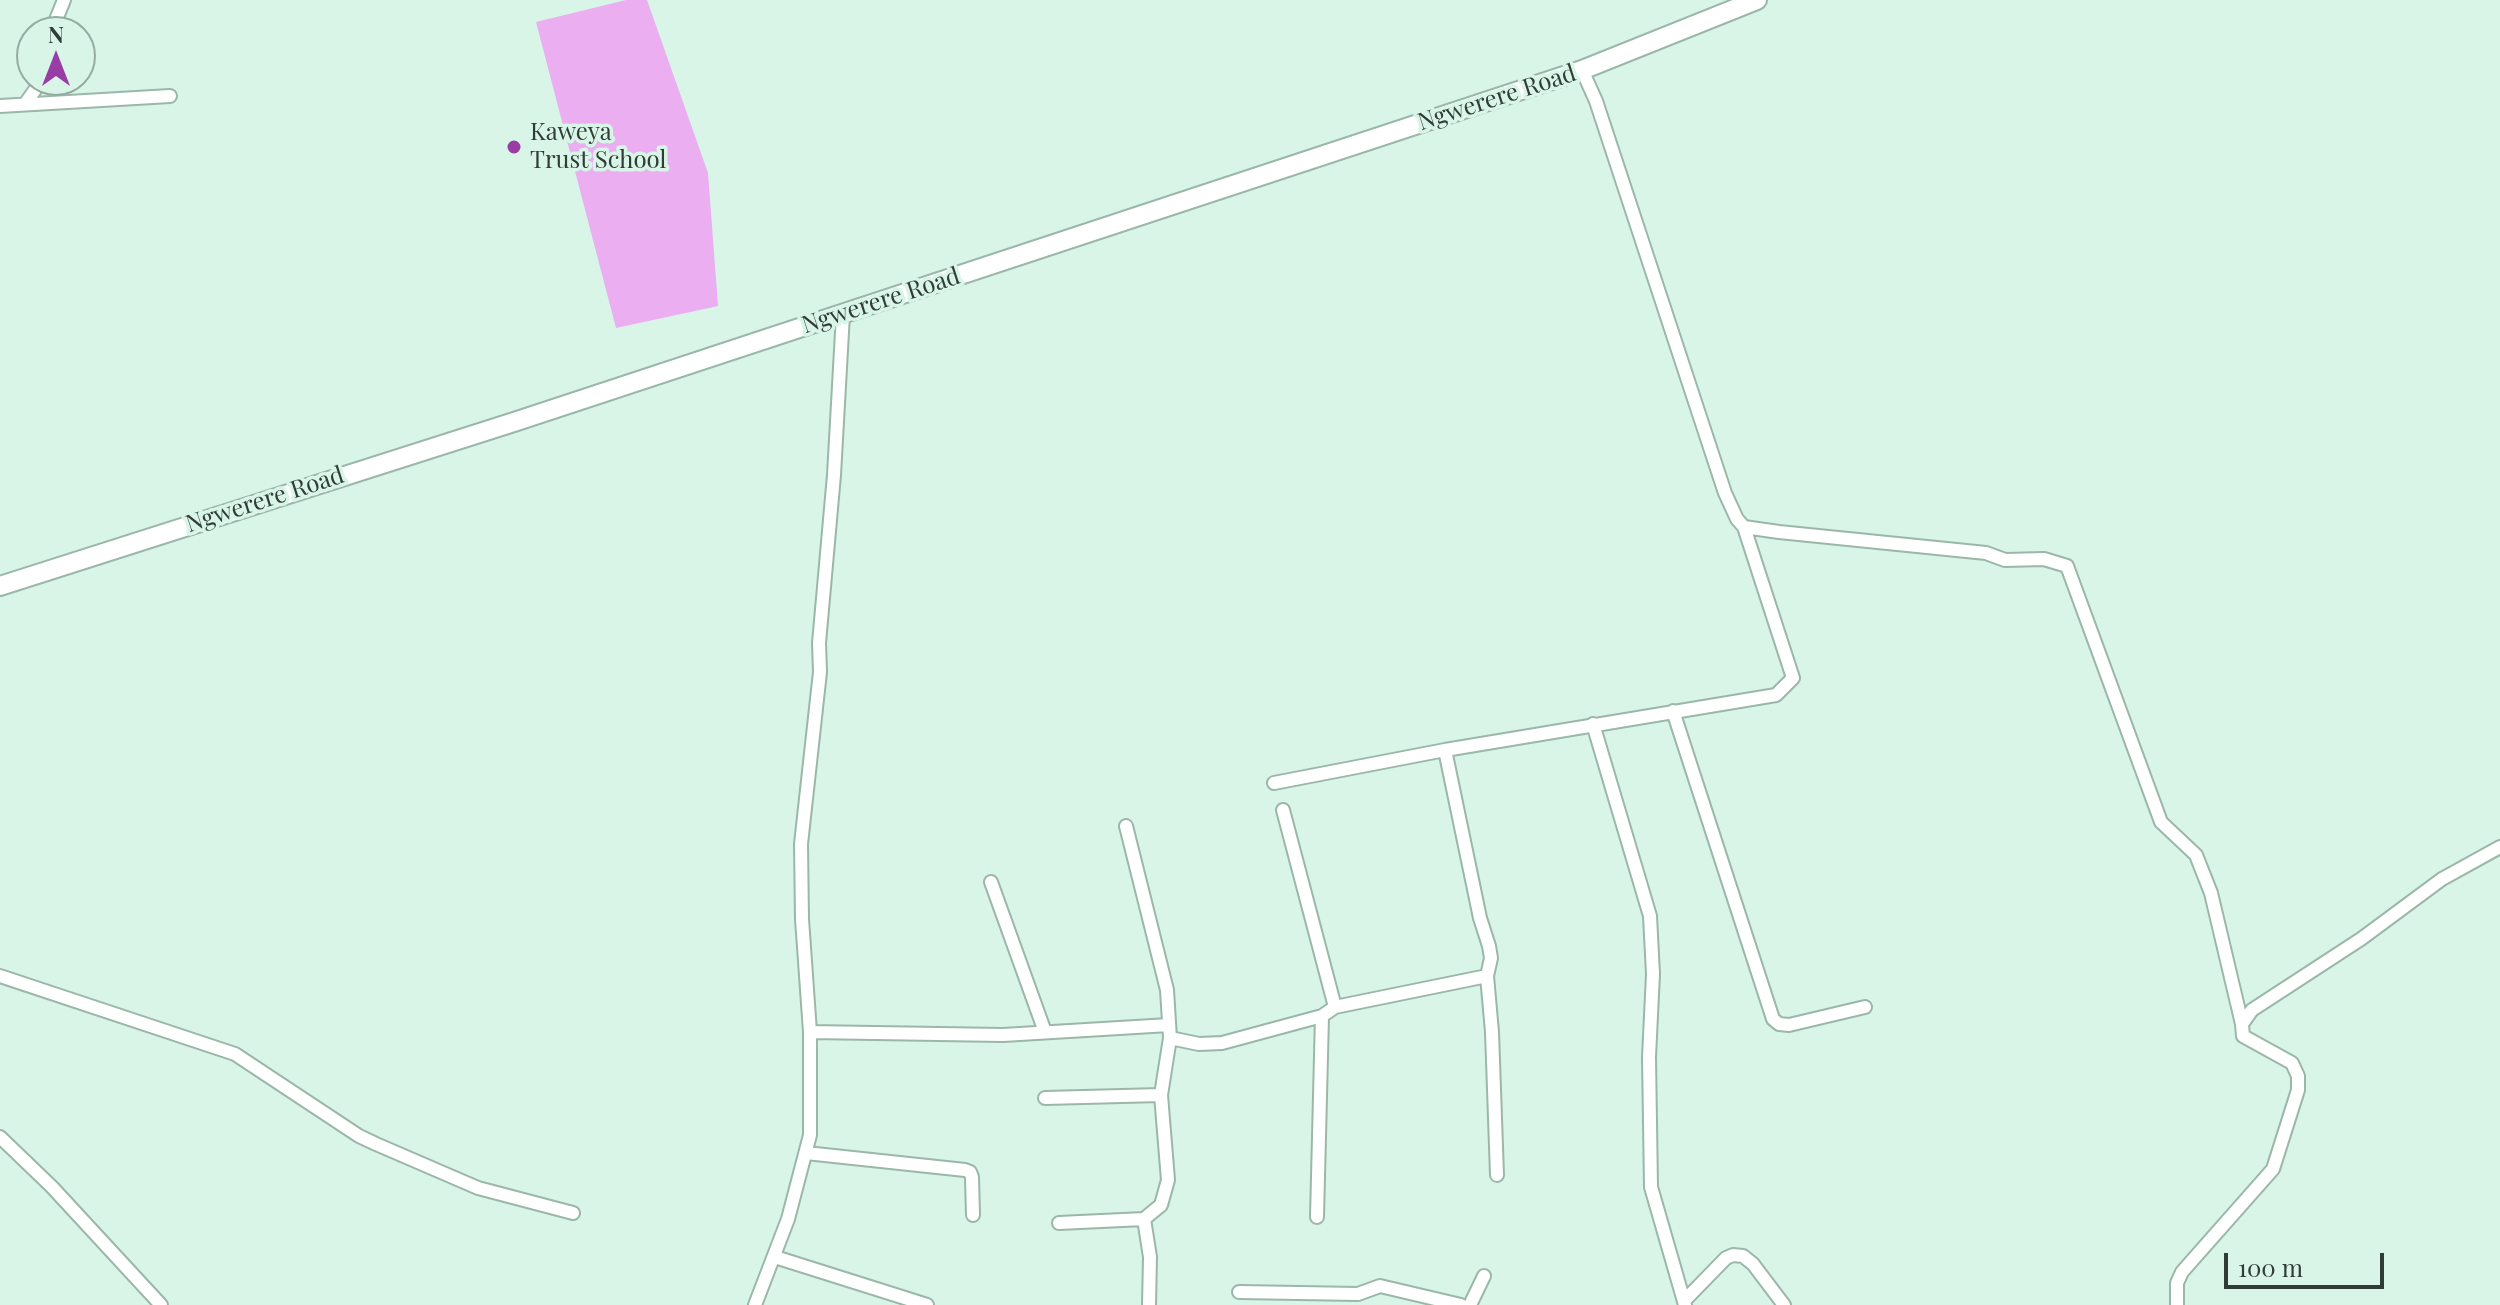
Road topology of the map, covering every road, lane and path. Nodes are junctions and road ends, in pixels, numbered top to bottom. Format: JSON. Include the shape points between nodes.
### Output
{"nodes":[{"id":1,"x":1757,"y":0,"type":"edge"},
{"id":2,"x":1582,"y":70,"type":"junction"},
{"id":3,"x":31,"y":96,"type":"edge"},
{"id":4,"x":170,"y":96,"type":"dead end"},
{"id":5,"x":25,"y":104,"type":"junction"},
{"id":6,"x":0,"y":106,"type":"edge"},
{"id":7,"x":843,"y":314,"type":"junction"},
{"id":8,"x":1744,"y":527,"type":"junction"},
{"id":9,"x":0,"y":586,"type":"edge"},
{"id":10,"x":1673,"y":711,"type":"junction"},
{"id":11,"x":1593,"y":724,"type":"junction"},
{"id":12,"x":1445,"y":750,"type":"junction"},
{"id":13,"x":1274,"y":783,"type":"dead end"},
{"id":14,"x":1283,"y":810,"type":"dead end"},
{"id":15,"x":1126,"y":826,"type":"dead end"},
{"id":16,"x":2500,"y":847,"type":"edge"},
{"id":17,"x":991,"y":882,"type":"dead end"},
{"id":18,"x":0,"y":976,"type":"edge"},
{"id":19,"x":1487,"y":976,"type":"junction"},
{"id":20,"x":1335,"y":1007,"type":"junction"},
{"id":21,"x":1865,"y":1007,"type":"dead end"},
{"id":22,"x":1322,"y":1016,"type":"junction"},
{"id":23,"x":2242,"y":1024,"type":"junction"},
{"id":24,"x":810,"y":1032,"type":"junction"},
{"id":25,"x":1045,"y":1032,"type":"junction"},
{"id":26,"x":1169,"y":1032,"type":"junction"},
{"id":27,"x":1161,"y":1095,"type":"junction"},
{"id":28,"x":1045,"y":1098,"type":"dead end"},
{"id":29,"x":0,"y":1137,"type":"edge"},
{"id":30,"x":806,"y":1153,"type":"junction"},
{"id":31,"x":1497,"y":1175,"type":"dead end"},
{"id":32,"x":573,"y":1213,"type":"dead end"},
{"id":33,"x":973,"y":1215,"type":"dead end"},
{"id":34,"x":1317,"y":1217,"type":"dead end"},
{"id":35,"x":1144,"y":1219,"type":"junction"},
{"id":36,"x":1059,"y":1223,"type":"dead end"},
{"id":37,"x":775,"y":1257,"type":"junction"},
{"id":38,"x":1484,"y":1276,"type":"dead end"},
{"id":39,"x":1239,"y":1292,"type":"dead end"},
{"id":40,"x":1685,"y":1302,"type":"edge"},
{"id":41,"x":161,"y":1305,"type":"edge"},
{"id":42,"x":755,"y":1305,"type":"edge"},
{"id":43,"x":927,"y":1305,"type":"edge"},
{"id":44,"x":1149,"y":1305,"type":"edge"},
{"id":45,"x":1461,"y":1305,"type":"edge"},
{"id":46,"x":1470,"y":1305,"type":"edge"},
{"id":47,"x":1784,"y":1305,"type":"edge"},
{"id":48,"x":2177,"y":1305,"type":"edge"}],
"edges":[{"from":1,"to":2,"type":"main road","name":"Ngwerere Road"},
{"from":2,"to":7,"type":"main road","name":"Ngwerere Road"},
{"from":2,"to":8,"type":"street","via":[[1725,493]]},
{"from":3,"to":5,"type":"street"},
{"from":4,"to":5,"type":"street"},
{"from":5,"to":6,"type":"street"},
{"from":7,"to":9,"type":"main road","name":"Ngwerere Road"},
{"from":7,"to":24,"type":"street","via":[[820,672],[801,844]]},
{"from":8,"to":10,"type":"street","via":[[1793,678],[1776,695]]},
{"from":8,"to":23,"type":"street","via":[[1986,553],[2005,560],[2044,559],[2067,566],[2161,822],[2196,855],[2211,893]]},
{"from":10,"to":11,"type":"street"},
{"from":10,"to":21,"type":"street","via":[[1773,1019],[1789,1025]]},
{"from":11,"to":12,"type":"street"},
{"from":11,"to":40,"type":"street","via":[[1650,916],[1651,1187]]},
{"from":12,"to":13,"type":"street"},
{"from":12,"to":19,"type":"street","via":[[1489,946]]},
{"from":14,"to":20,"type":"street"},
{"from":15,"to":26,"type":"street","via":[[1167,990]]},
{"from":16,"to":23,"type":"street","via":[[2442,879],[2252,1010]]},
{"from":17,"to":25,"type":"street"},
{"from":18,"to":32,"type":"street","via":[[235,1054],[376,1144],[478,1188]]},
{"from":19,"to":20,"type":"street"},
{"from":19,"to":31,"type":"street"},
{"from":20,"to":22,"type":"street"},
{"from":22,"to":26,"type":"street","via":[[1222,1043],[1199,1044]]},
{"from":22,"to":34,"type":"street"},
{"from":23,"to":48,"type":"street","via":[[2243,1036],[2292,1063],[2298,1090],[2273,1169],[2182,1272]]},
{"from":24,"to":25,"type":"street"},
{"from":24,"to":30,"type":"street"},
{"from":25,"to":26,"type":"street"},
{"from":26,"to":27,"type":"street"},
{"from":27,"to":28,"type":"street"},
{"from":27,"to":35,"type":"street","via":[[1168,1180],[1161,1205]]},
{"from":29,"to":41,"type":"street"},
{"from":30,"to":33,"type":"street","via":[[965,1170],[972,1177]]},
{"from":30,"to":37,"type":"street"},
{"from":35,"to":36,"type":"street"},
{"from":35,"to":44,"type":"street"},
{"from":37,"to":42,"type":"street"},
{"from":37,"to":43,"type":"street"},
{"from":38,"to":46,"type":"street"},
{"from":39,"to":45,"type":"street","via":[[1358,1294],[1380,1286]]},
{"from":40,"to":47,"type":"street","via":[[1733,1255],[1753,1264]]}]}
